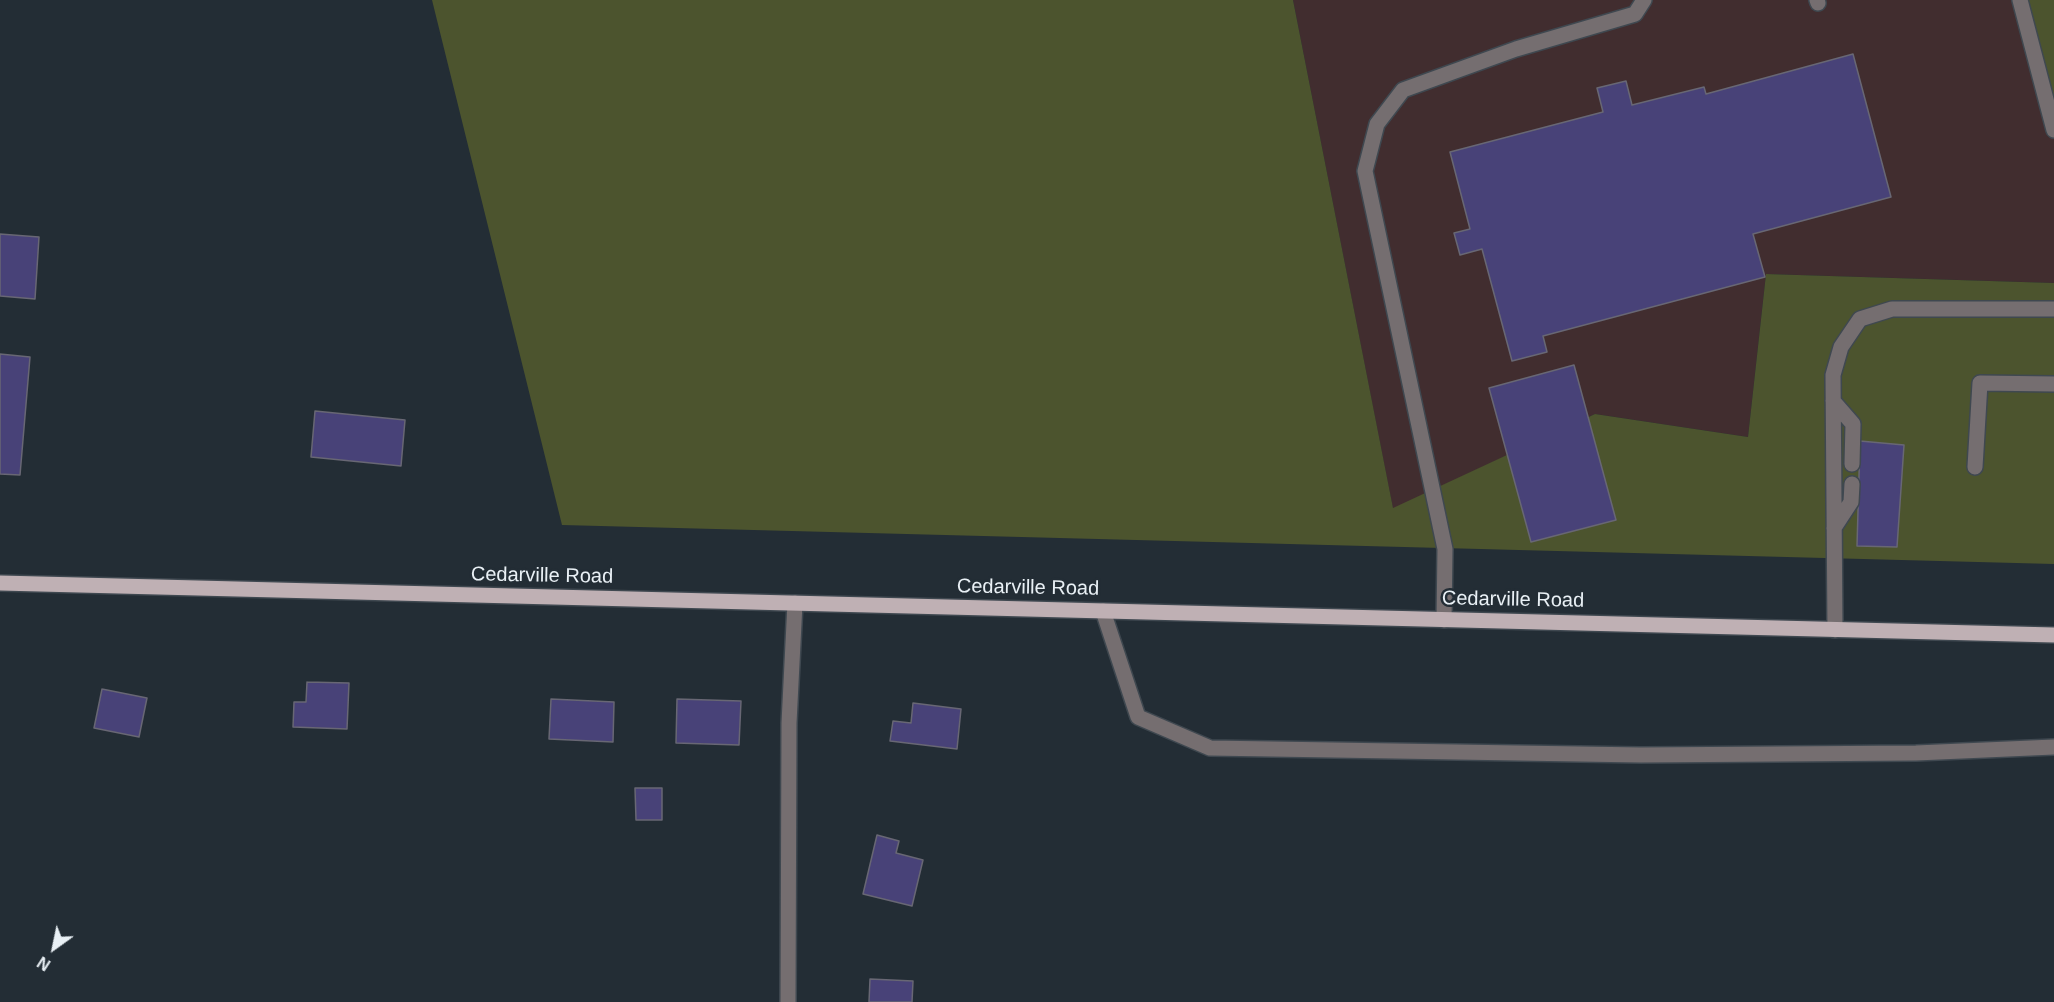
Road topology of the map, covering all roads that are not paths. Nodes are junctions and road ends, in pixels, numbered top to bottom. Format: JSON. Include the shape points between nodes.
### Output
{"nodes":[{"id":1,"x":1644,"y":0,"type":"edge"},
{"id":2,"x":2020,"y":0,"type":"edge"},
{"id":3,"x":2054,"y":130,"type":"edge"},
{"id":4,"x":2054,"y":309,"type":"edge"},
{"id":5,"x":2054,"y":384,"type":"edge"},
{"id":6,"x":1833,"y":401,"type":"junction"},
{"id":7,"x":1852,"y":464,"type":"dead end"},
{"id":8,"x":1976,"y":467,"type":"dead end"},
{"id":9,"x":1852,"y":484,"type":"dead end"},
{"id":10,"x":1834,"y":528,"type":"junction"},
{"id":11,"x":0,"y":583,"type":"edge"},
{"id":12,"x":795,"y":603,"type":"junction"},
{"id":13,"x":1102,"y":611,"type":"junction"},
{"id":14,"x":1444,"y":620,"type":"junction"},
{"id":15,"x":1835,"y":630,"type":"junction"},
{"id":16,"x":2054,"y":635,"type":"edge"},
{"id":17,"x":2054,"y":747,"type":"edge"},
{"id":18,"x":788,"y":1002,"type":"edge"}],
"edges":[{"from":1,"to":14,"type":"street","via":[[1635,15],[1516,49],[1403,90],[1377,124],[1365,171],[1445,549]]},
{"from":2,"to":3,"type":"street"},
{"from":4,"to":6,"type":"street","via":[[1892,309],[1860,319],[1841,347],[1833,375]]},
{"from":5,"to":8,"type":"street","via":[[1980,383]]},
{"from":6,"to":7,"type":"street","via":[[1853,424]]},
{"from":6,"to":10,"type":"street"},
{"from":9,"to":10,"type":"street","via":[[1851,502]]},
{"from":10,"to":15,"type":"street"},
{"from":11,"to":12,"type":"main road","name":"Cedarville Road"},
{"from":12,"to":13,"type":"main road","name":"Cedarville Road"},
{"from":12,"to":18,"type":"street","via":[[789,723]]},
{"from":13,"to":14,"type":"main road","name":"Cedarville Road"},
{"from":13,"to":17,"type":"street","via":[[1138,717],[1210,748],[1641,755],[1916,753]]},
{"from":14,"to":15,"type":"main road","name":"Cedarville Road"},
{"from":15,"to":16,"type":"main road","name":"Cedarville Road"}]}
